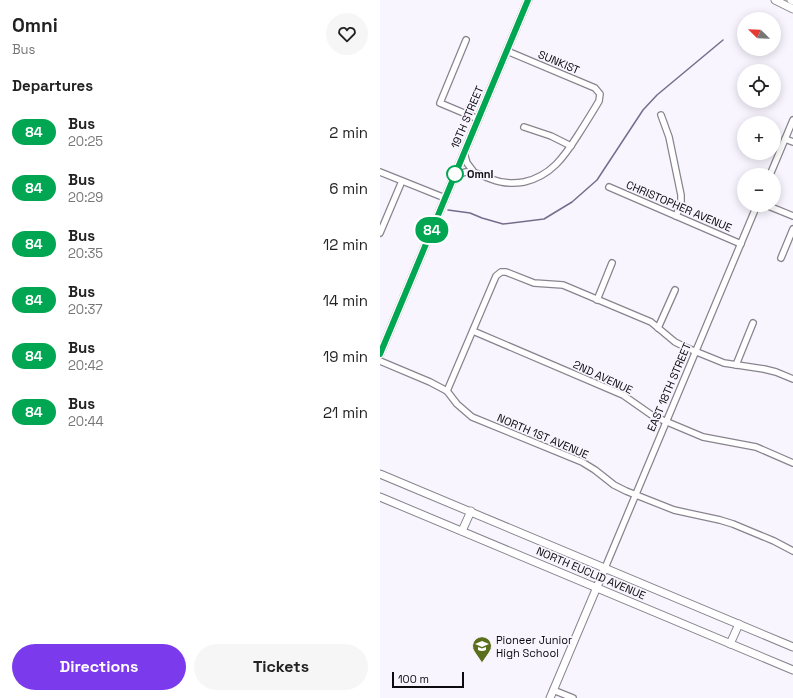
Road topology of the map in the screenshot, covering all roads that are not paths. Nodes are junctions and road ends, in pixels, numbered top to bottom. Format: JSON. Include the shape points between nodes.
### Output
{"nodes":[{"id":1,"x":528,"y":0,"type":"edge"},
{"id":2,"x":775,"y":0,"type":"edge"},
{"id":3,"x":793,"y":9,"type":"edge"},
{"id":4,"x":466,"y":40,"type":"dead end"},
{"id":5,"x":507,"y":51,"type":"junction"},
{"id":6,"x":661,"y":115,"type":"dead end"},
{"id":7,"x":478,"y":119,"type":"junction"},
{"id":8,"x":793,"y":120,"type":"edge"},
{"id":9,"x":524,"y":127,"type":"dead end"},
{"id":10,"x":785,"y":139,"type":"junction"},
{"id":11,"x":793,"y":142,"type":"edge"},
{"id":12,"x":571,"y":146,"type":"junction"},
{"id":13,"x":464,"y":153,"type":"junction"},
{"id":14,"x":773,"y":168,"type":"edge"},
{"id":15,"x":473,"y":171,"type":"junction"},
{"id":16,"x":380,"y":172,"type":"edge"},
{"id":17,"x":454,"y":178,"type":"junction"},
{"id":18,"x":402,"y":180,"type":"junction"},
{"id":19,"x":609,"y":187,"type":"dead end"},
{"id":20,"x":445,"y":198,"type":"junction"},
{"id":21,"x":781,"y":211,"type":"edge"},
{"id":22,"x":755,"y":212,"type":"edge"},
{"id":23,"x":676,"y":216,"type":"junction"},
{"id":24,"x":793,"y":216,"type":"edge"},
{"id":25,"x":793,"y":229,"type":"edge"},
{"id":26,"x":380,"y":233,"type":"edge"},
{"id":27,"x":741,"y":244,"type":"junction"},
{"id":28,"x":781,"y":258,"type":"dead end"},
{"id":29,"x":612,"y":263,"type":"dead end"},
{"id":30,"x":675,"y":290,"type":"dead end"},
{"id":31,"x":597,"y":300,"type":"junction"},
{"id":32,"x":754,"y":323,"type":"dead end"},
{"id":33,"x":658,"y":328,"type":"junction"},
{"id":34,"x":473,"y":331,"type":"junction"},
{"id":35,"x":696,"y":352,"type":"junction"},
{"id":36,"x":380,"y":354,"type":"edge"},
{"id":37,"x":380,"y":361,"type":"edge"},
{"id":38,"x":736,"y":365,"type":"junction"},
{"id":39,"x":793,"y":379,"type":"edge"},
{"id":40,"x":446,"y":391,"type":"junction"},
{"id":41,"x":666,"y":421,"type":"junction"},
{"id":42,"x":793,"y":463,"type":"edge"},
{"id":43,"x":380,"y":474,"type":"edge"},
{"id":44,"x":635,"y":495,"type":"junction"},
{"id":45,"x":380,"y":497,"type":"edge"},
{"id":46,"x":471,"y":511,"type":"junction"},
{"id":47,"x":462,"y":531,"type":"junction"},
{"id":48,"x":793,"y":551,"type":"edge"},
{"id":49,"x":605,"y":568,"type":"junction"},
{"id":50,"x":596,"y":588,"type":"junction"},
{"id":51,"x":739,"y":624,"type":"junction"},
{"id":52,"x":730,"y":644,"type":"junction"},
{"id":53,"x":793,"y":647,"type":"edge"},
{"id":54,"x":793,"y":670,"type":"edge"},
{"id":55,"x":554,"y":690,"type":"junction"},
{"id":56,"x":550,"y":698,"type":"edge"},
{"id":57,"x":573,"y":698,"type":"edge"}],
"edges":[{"from":1,"to":5,"type":"main road","name":"19TH STREET"},
{"from":2,"to":3,"type":"main road"},
{"from":4,"to":7,"type":"street","via":[[440,103]]},
{"from":5,"to":7,"type":"main road","name":"19TH STREET"},
{"from":5,"to":12,"type":"street","name":"SUNKIST","via":[[595,88],[600,94],[599,101]]},
{"from":6,"to":23,"type":"street","via":[[681,195],[681,204]]},
{"from":7,"to":13,"type":"main road","name":"19TH STREET"},
{"from":8,"to":10,"type":"street"},
{"from":9,"to":12,"type":"street"},
{"from":10,"to":11,"type":"street"},
{"from":10,"to":14,"type":"street"},
{"from":12,"to":15,"type":"street","via":[[557,165],[531,180],[505,182],[490,179]]},
{"from":13,"to":15,"type":"street"},
{"from":13,"to":17,"type":"main road","name":"19TH STREET"},
{"from":15,"to":17,"type":"street","via":[[464,172]]},
{"from":16,"to":18,"type":"street"},
{"from":17,"to":20,"type":"main road","name":"19TH STREET"},
{"from":18,"to":20,"type":"street"},
{"from":18,"to":26,"type":"street"},
{"from":19,"to":23,"type":"street","name":"CHRISTOPHER AVENUE"},
{"from":20,"to":36,"type":"main road","name":"19TH STREET"},
{"from":21,"to":24,"type":"street"},
{"from":22,"to":27,"type":"street","name":"EAST 18TH STREET"},
{"from":23,"to":27,"type":"street","name":"CHRISTOPHER AVENUE"},
{"from":25,"to":28,"type":"street"},
{"from":27,"to":35,"type":"street","name":"EAST 18TH STREET"},
{"from":29,"to":31,"type":"street"},
{"from":30,"to":33,"type":"street"},
{"from":31,"to":33,"type":"street","via":[[651,322]]},
{"from":31,"to":34,"type":"street","via":[[563,285],[534,283],[501,272],[496,276]]},
{"from":32,"to":38,"type":"street"},
{"from":33,"to":35,"type":"street","via":[[675,342]]},
{"from":34,"to":40,"type":"street"},
{"from":34,"to":41,"type":"street","name":"2ND AVENUE","via":[[623,395],[653,416]]},
{"from":35,"to":38,"type":"street"},
{"from":35,"to":41,"type":"street","name":"EAST 18TH STREET"},
{"from":37,"to":40,"type":"street","name":"NORTH 1ST AVENUE"},
{"from":38,"to":39,"type":"street","via":[[776,372]]},
{"from":40,"to":44,"type":"street","name":"NORTH 1ST AVENUE","via":[[472,417],[582,462],[614,485]]},
{"from":41,"to":42,"type":"street","name":"2ND AVENUE","via":[[703,437],[756,447]]},
{"from":41,"to":44,"type":"street","name":"EAST 18TH STREET"},
{"from":43,"to":46,"type":"main road","name":"NORTH EUCLID AVENUE"},
{"from":44,"to":48,"type":"street","name":"NORTH 1ST AVENUE","via":[[674,510],[733,524]]},
{"from":44,"to":49,"type":"street","name":"EAST 18TH STREET"},
{"from":45,"to":47,"type":"main road","name":"NORTH EUCLID AVENUE"},
{"from":46,"to":47,"type":"main road"},
{"from":46,"to":49,"type":"main road","name":"NORTH EUCLID AVENUE"},
{"from":47,"to":50,"type":"main road","name":"NORTH EUCLID AVENUE"},
{"from":49,"to":50,"type":"main road","name":"EAST 18TH STREET"},
{"from":49,"to":51,"type":"main road","name":"NORTH EUCLID AVENUE"},
{"from":50,"to":52,"type":"main road","name":"NORTH EUCLID AVENUE"},
{"from":50,"to":55,"type":"main road","name":"EAST 18TH STREET"},
{"from":51,"to":52,"type":"main road"},
{"from":51,"to":53,"type":"main road","name":"NORTH EUCLID AVENUE"},
{"from":52,"to":54,"type":"main road","name":"NORTH EUCLID AVENUE"},
{"from":55,"to":56,"type":"main road","name":"EAST 18TH STREET"},
{"from":55,"to":57,"type":"street"}]}
